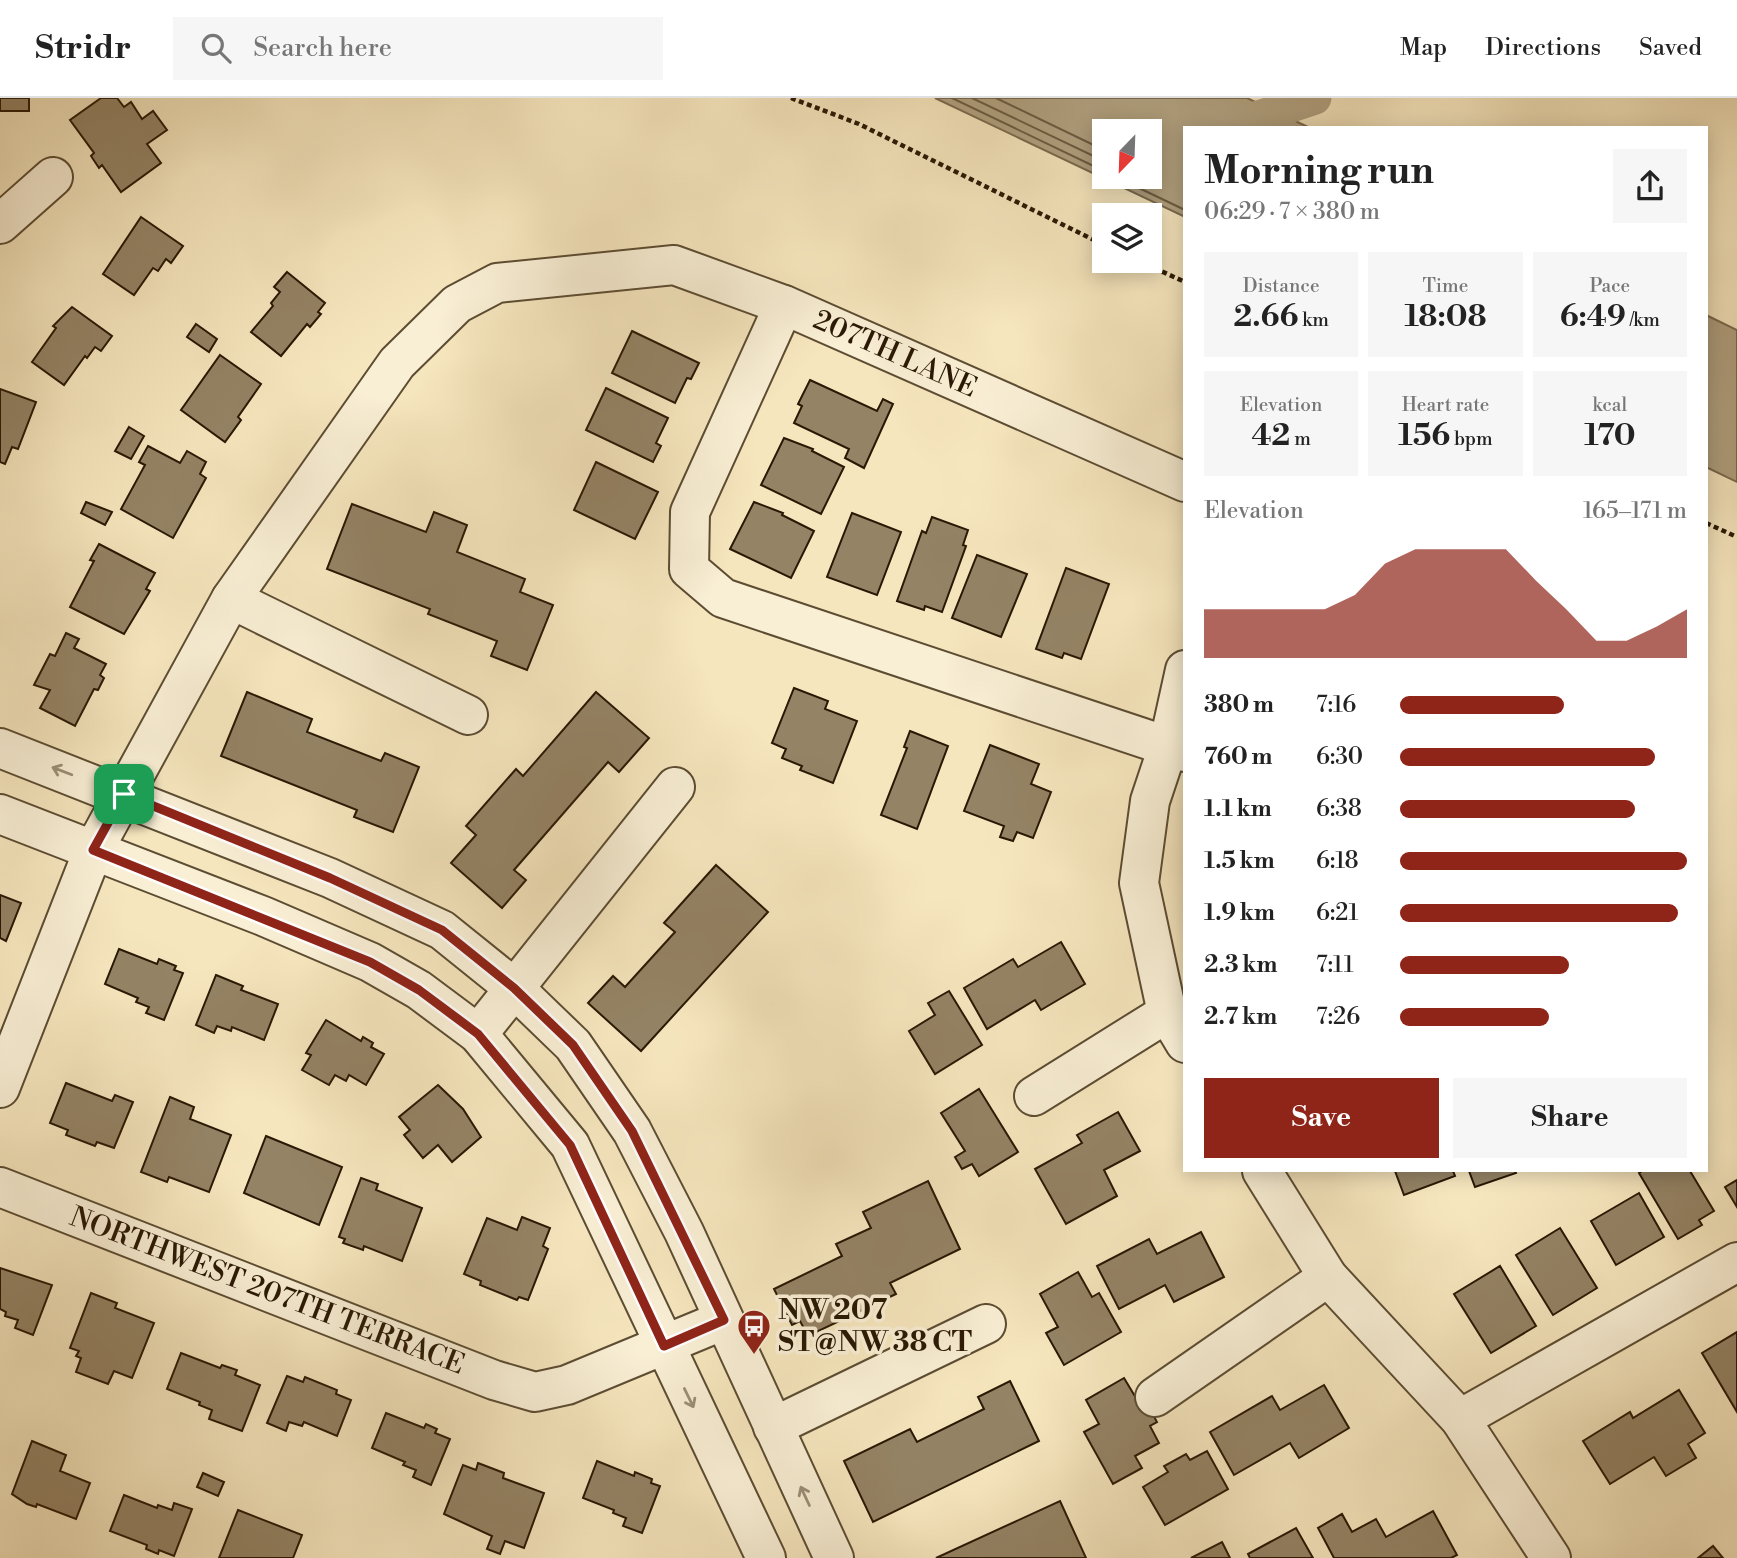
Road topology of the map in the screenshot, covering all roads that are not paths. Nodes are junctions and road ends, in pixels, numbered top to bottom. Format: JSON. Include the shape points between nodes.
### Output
{"nodes":[{"id":1,"x":53,"y":177,"type":"dead end"},
{"id":2,"x":0,"y":224,"type":"edge"},
{"id":3,"x":784,"y":305,"type":"junction"},
{"id":4,"x":1183,"y":481,"type":"edge"},
{"id":5,"x":231,"y":599,"type":"junction"},
{"id":6,"x":1183,"y":690,"type":"edge"},
{"id":7,"x":468,"y":715,"type":"dead end"},
{"id":8,"x":0,"y":748,"type":"edge"},
{"id":9,"x":1177,"y":750,"type":"edge"},
{"id":10,"x":675,"y":787,"type":"dead end"},
{"id":11,"x":124,"y":794,"type":"junction"},
{"id":12,"x":0,"y":814,"type":"edge"},
{"id":13,"x":93,"y":850,"type":"junction"},
{"id":14,"x":514,"y":988,"type":"junction"},
{"id":15,"x":1176,"y":1028,"type":"edge"},
{"id":16,"x":478,"y":1034,"type":"junction"},
{"id":17,"x":0,"y":1088,"type":"edge"},
{"id":18,"x":1034,"y":1096,"type":"dead end"},
{"id":19,"x":1263,"y":1172,"type":"edge"},
{"id":20,"x":0,"y":1187,"type":"edge"},
{"id":21,"x":1737,"y":1262,"type":"edge"},
{"id":22,"x":1328,"y":1278,"type":"junction"},
{"id":23,"x":724,"y":1320,"type":"junction"},
{"id":24,"x":986,"y":1324,"type":"dead end"},
{"id":25,"x":664,"y":1346,"type":"junction"},
{"id":26,"x":1154,"y":1397,"type":"dead end"},
{"id":27,"x":1460,"y":1419,"type":"junction"},
{"id":28,"x":773,"y":1427,"type":"junction"},
{"id":29,"x":766,"y":1558,"type":"edge"},
{"id":30,"x":834,"y":1558,"type":"edge"},
{"id":31,"x":1551,"y":1558,"type":"edge"}],
"edges":[{"from":1,"to":2,"type":"street"},
{"from":3,"to":4,"type":"street","name":"207TH LANE"},
{"from":3,"to":5,"type":"street","name":"207TH LANE","via":[[674,265],[497,283],[457,304],[397,363]]},
{"from":3,"to":9,"type":"street","via":[[690,512],[690,569],[723,598]]},
{"from":5,"to":7,"type":"street"},
{"from":5,"to":11,"type":"street","name":"207TH LANE"},
{"from":6,"to":9,"type":"street"},
{"from":11,"to":8,"type":"street","one_way":true},
{"from":9,"to":15,"type":"street","via":[[1150,801],[1139,883]]},
{"from":10,"to":14,"type":"street"},
{"from":11,"to":13,"type":"street","name":"207TH LANE"},
{"from":11,"to":14,"type":"street","via":[[330,878],[442,930]]},
{"from":12,"to":13,"type":"street"},
{"from":13,"to":16,"type":"street","via":[[370,962],[419,990]]},
{"from":13,"to":17,"type":"street","name":"207TH LANE"},
{"from":14,"to":16,"type":"street"},
{"from":14,"to":23,"type":"street","via":[[573,1045],[632,1131]]},
{"from":15,"to":18,"type":"street"},
{"from":16,"to":25,"type":"street","via":[[570,1145]]},
{"from":19,"to":22,"type":"street"},
{"from":20,"to":25,"type":"street","name":"NORTHWEST 207TH TERRACE","via":[[535,1392],[567,1385]]},
{"from":21,"to":27,"type":"street"},
{"from":22,"to":26,"type":"street"},
{"from":22,"to":27,"type":"street"},
{"from":23,"to":25,"type":"street"},
{"from":23,"to":28,"type":"street"},
{"from":24,"to":28,"type":"street"},
{"from":25,"to":29,"type":"street","one_way":true},
{"from":27,"to":31,"type":"street"},
{"from":30,"to":28,"type":"street","one_way":true}]}
